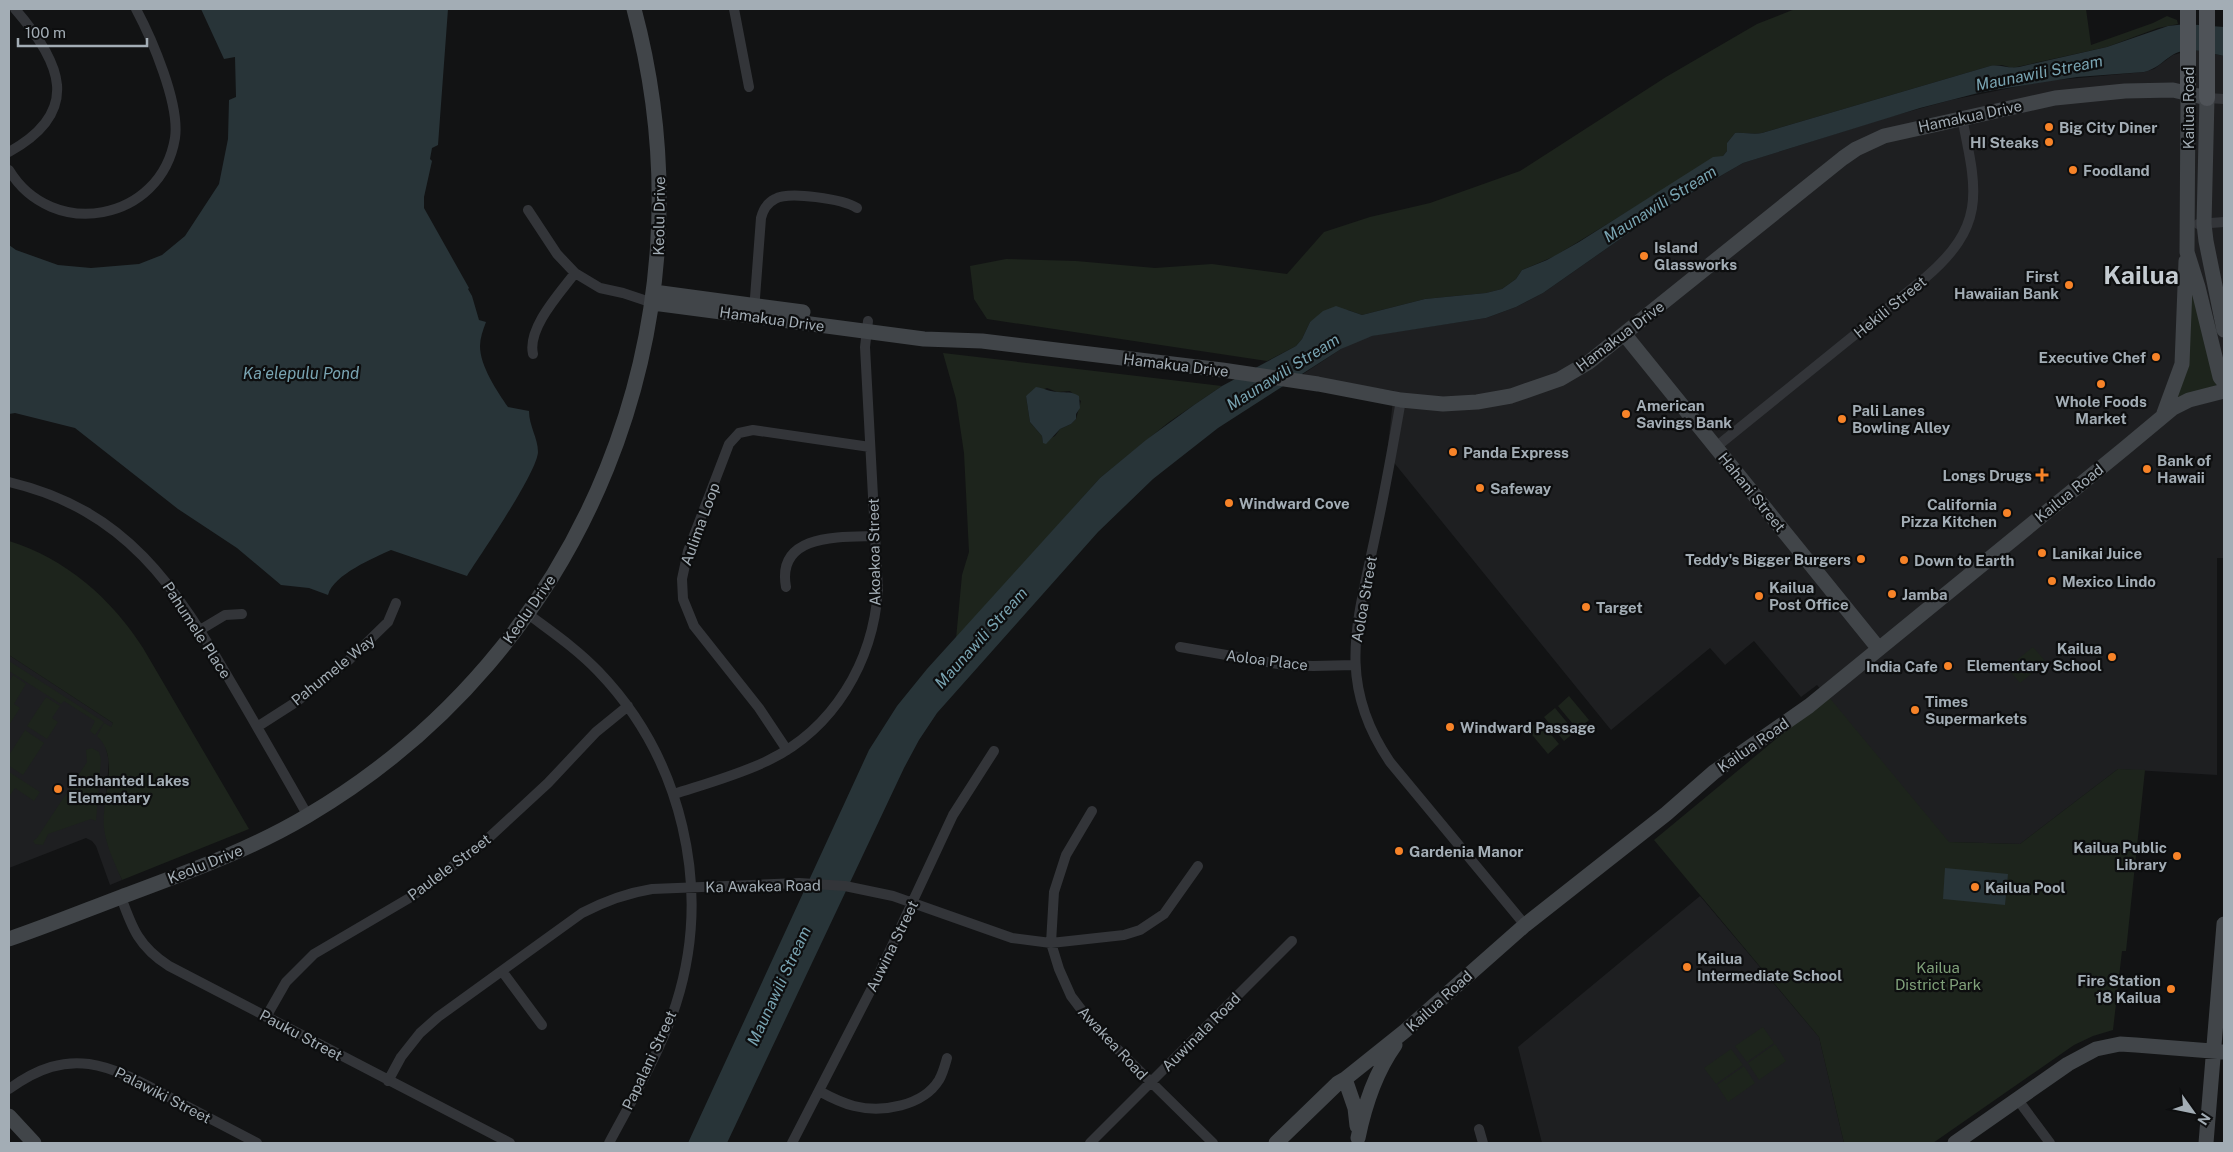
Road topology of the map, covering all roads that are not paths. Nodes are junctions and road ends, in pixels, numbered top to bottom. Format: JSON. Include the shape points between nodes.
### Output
{"nodes":[{"id":1,"x":15,"y":9,"type":"edge"},
{"id":2,"x":136,"y":9,"type":"edge"},
{"id":3,"x":634,"y":9,"type":"edge"},
{"id":4,"x":734,"y":9,"type":"edge"},
{"id":5,"x":2188,"y":16,"type":"edge"},
{"id":6,"x":2207,"y":17,"type":"edge"},
{"id":7,"x":749,"y":87,"type":"dead end"},
{"id":8,"x":2188,"y":94,"type":"junction"},
{"id":9,"x":2207,"y":98,"type":"junction"},
{"id":10,"x":2224,"y":99,"type":"edge"},
{"id":11,"x":1962,"y":118,"type":"junction"},
{"id":12,"x":9,"y":152,"type":"edge"},
{"id":13,"x":9,"y":170,"type":"edge"},
{"id":14,"x":857,"y":208,"type":"dead end"},
{"id":15,"x":528,"y":210,"type":"dead end"},
{"id":16,"x":2224,"y":222,"type":"edge"},
{"id":17,"x":2186,"y":224,"type":"junction"},
{"id":18,"x":2204,"y":224,"type":"junction"},
{"id":19,"x":2186,"y":252,"type":"junction"},
{"id":20,"x":574,"y":273,"type":"junction"},
{"id":21,"x":654,"y":297,"type":"junction"},
{"id":22,"x":754,"y":311,"type":"junction"},
{"id":23,"x":867,"y":326,"type":"junction"},
{"id":24,"x":2224,"y":330,"type":"edge"},
{"id":25,"x":1625,"y":335,"type":"junction"},
{"id":26,"x":533,"y":354,"type":"dead end"},
{"id":27,"x":2224,"y":382,"type":"edge"},
{"id":28,"x":2224,"y":391,"type":"edge"},
{"id":29,"x":1401,"y":400,"type":"junction"},
{"id":30,"x":2164,"y":413,"type":"junction"},
{"id":31,"x":870,"y":447,"type":"junction"},
{"id":32,"x":1716,"y":447,"type":"junction"},
{"id":33,"x":9,"y":482,"type":"edge"},
{"id":34,"x":875,"y":536,"type":"junction"},
{"id":35,"x":786,"y":587,"type":"dead end"},
{"id":36,"x":396,"y":603,"type":"dead end"},
{"id":37,"x":242,"y":614,"type":"dead end"},
{"id":38,"x":528,"y":614,"type":"junction"},
{"id":39,"x":200,"y":630,"type":"junction"},
{"id":40,"x":1180,"y":647,"type":"dead end"},
{"id":41,"x":1879,"y":649,"type":"junction"},
{"id":42,"x":1355,"y":665,"type":"junction"},
{"id":43,"x":628,"y":706,"type":"junction"},
{"id":44,"x":257,"y":727,"type":"junction"},
{"id":45,"x":787,"y":750,"type":"junction"},
{"id":46,"x":994,"y":751,"type":"dead end"},
{"id":47,"x":674,"y":794,"type":"junction"},
{"id":48,"x":1092,"y":811,"type":"dead end"},
{"id":49,"x":308,"y":816,"type":"junction"},
{"id":50,"x":1198,"y":866,"type":"dead end"},
{"id":51,"x":691,"y":887,"type":"junction"},
{"id":52,"x":121,"y":897,"type":"junction"},
{"id":53,"x":913,"y":902,"type":"junction"},
{"id":54,"x":2224,"y":924,"type":"edge"},
{"id":55,"x":1525,"y":925,"type":"junction"},
{"id":56,"x":9,"y":939,"type":"edge"},
{"id":57,"x":1292,"y":942,"type":"dead end"},
{"id":58,"x":1051,"y":943,"type":"junction"},
{"id":59,"x":502,"y":971,"type":"junction"},
{"id":60,"x":266,"y":1017,"type":"junction"},
{"id":61,"x":542,"y":1025,"type":"dead end"},
{"id":62,"x":1405,"y":1031,"type":"junction"},
{"id":63,"x":2219,"y":1052,"type":"edge"},
{"id":64,"x":947,"y":1058,"type":"dead end"},
{"id":65,"x":1345,"y":1079,"type":"junction"},
{"id":66,"x":388,"y":1081,"type":"junction"},
{"id":67,"x":1150,"y":1083,"type":"junction"},
{"id":68,"x":9,"y":1089,"type":"edge"},
{"id":69,"x":819,"y":1091,"type":"junction"},
{"id":70,"x":2018,"y":1100,"type":"junction"},
{"id":71,"x":9,"y":1116,"type":"edge"},
{"id":72,"x":1479,"y":1129,"type":"dead end"},
{"id":73,"x":1359,"y":1140,"type":"edge"},
{"id":74,"x":34,"y":1143,"type":"edge"},
{"id":75,"x":257,"y":1143,"type":"edge"},
{"id":76,"x":510,"y":1143,"type":"edge"},
{"id":77,"x":609,"y":1143,"type":"edge"},
{"id":78,"x":792,"y":1143,"type":"edge"},
{"id":79,"x":1090,"y":1143,"type":"edge"},
{"id":80,"x":1214,"y":1143,"type":"edge"},
{"id":81,"x":1276,"y":1143,"type":"edge"},
{"id":82,"x":1483,"y":1143,"type":"edge"},
{"id":83,"x":1955,"y":1143,"type":"edge"},
{"id":84,"x":2050,"y":1143,"type":"edge"},
{"id":85,"x":2206,"y":1143,"type":"edge"}],
"edges":[{"from":1,"to":12,"type":"street","via":[[44,45],[57,82],[56,97],[45,124],[36,135]]},
{"from":2,"to":13,"type":"street","via":[[166,81],[175,123],[169,157],[159,176],[128,204],[101,213],[72,214],[38,201],[26,192]]},
{"from":3,"to":21,"type":"main road","name":"Keolu Drive","via":[[652,88],[658,148],[660,217]]},
{"from":4,"to":7,"type":"street"},
{"from":5,"to":8,"type":"main road","name":"Kailua Road"},
{"from":6,"to":9,"type":"main road","name":"Kailua Road"},
{"from":8,"to":9,"type":"main road","name":"Hamakua Drive"},
{"from":8,"to":11,"type":"main road","name":"Hamakua Drive","via":[[2156,90],[2080,95]]},
{"from":8,"to":17,"type":"main road","name":"Kailua Road"},
{"from":9,"to":10,"type":"street"},
{"from":9,"to":18,"type":"main road","name":"Kailua Road"},
{"from":11,"to":25,"type":"main road","name":"Hamakua Drive","via":[[1884,136],[1856,149]]},
{"from":11,"to":32,"type":"street","name":"Hekili Street","via":[[1975,192],[1970,219],[1949,257]]},
{"from":14,"to":22,"type":"street","via":[[840,201],[785,196],[767,205],[761,218]]},
{"from":15,"to":20,"type":"street","name":"Hamakua Drive","via":[[557,254]]},
{"from":16,"to":18,"type":"street"},
{"from":17,"to":18,"type":"street"},
{"from":17,"to":19,"type":"main road","name":"Kailua Road"},
{"from":18,"to":24,"type":"main road","name":"Kailua Road"},
{"from":19,"to":27,"type":"main road","name":"Kailua Road","via":[[2220,378]]},
{"from":19,"to":30,"type":"main road","via":[[2182,364]]},
{"from":20,"to":21,"type":"street","name":"Hamakua Drive","via":[[600,288]]},
{"from":20,"to":26,"type":"street","via":[[536,329],[532,341]]},
{"from":21,"to":22,"type":"main road","name":"Hamakua Drive"},
{"from":21,"to":38,"type":"main road","name":"Keolu Drive","via":[[635,386],[605,472],[569,547]]},
{"from":22,"to":23,"type":"main road","name":"Hamakua Drive"},
{"from":23,"to":29,"type":"main road","name":"Hamakua Drive","via":[[926,328],[982,341],[1222,370]]},
{"from":23,"to":31,"type":"street","name":"Akoakoa Street","via":[[865,347]]},
{"from":25,"to":29,"type":"main road","name":"Hamakua Drive","via":[[1575,371],[1544,386],[1511,396],[1460,404]]},
{"from":25,"to":32,"type":"main road","name":"Hahani Street"},
{"from":28,"to":30,"type":"main road","name":"Kailua Road","via":[[2189,400]]},
{"from":29,"to":42,"type":"street","name":"Aoloa Street","via":[[1357,625]]},
{"from":30,"to":41,"type":"main road","name":"Kailua Road"},
{"from":31,"to":34,"type":"street","name":"Akoakoa Street"},
{"from":31,"to":45,"type":"street","name":"Aulima Loop","via":[[753,430],[739,433],[729,444],[685,561],[682,589],[694,626],[759,708]]},
{"from":32,"to":41,"type":"main road","name":"Hahani Street"},
{"from":33,"to":39,"type":"street","name":"Pahumele Place","via":[[72,505],[106,525],[152,565]]},
{"from":34,"to":35,"type":"street","via":[[809,542],[788,562],[784,573]]},
{"from":34,"to":45,"type":"street","name":"Akoakoa Street","via":[[877,605],[861,664],[828,716]]},
{"from":36,"to":44,"type":"street","name":"Pahumele Way","via":[[388,622],[350,659],[296,702]]},
{"from":37,"to":39,"type":"street","via":[[225,615]]},
{"from":38,"to":43,"type":"street","name":"Papalani Street","via":[[583,656]]},
{"from":38,"to":49,"type":"main road","name":"Keolu Drive","via":[[494,658],[437,719],[373,772]]},
{"from":39,"to":44,"type":"street","name":"Pahumele Place"},
{"from":40,"to":42,"type":"street","name":"Aoloa Place","via":[[1284,665]]},
{"from":41,"to":55,"type":"main road","name":"Kailua Road","via":[[1809,706],[1714,772]]},
{"from":42,"to":55,"type":"street","name":"Aoloa Street","via":[[1363,711],[1382,750]]},
{"from":43,"to":47,"type":"street","name":"Papalani Street","via":[[655,751]]},
{"from":43,"to":60,"type":"street","name":"Paulele Street","via":[[586,741],[548,783],[482,844],[411,897],[314,954],[286,982]]},
{"from":44,"to":49,"type":"street","name":"Pahumele Place"},
{"from":45,"to":47,"type":"street","name":"Akoakoa Street","via":[[754,767]]},
{"from":46,"to":53,"type":"street","name":"Auwina Street","via":[[953,815]]},
{"from":47,"to":51,"type":"street","name":"Papalani Street","via":[[685,837]]},
{"from":48,"to":58,"type":"street","name":"Awakea Road","via":[[1060,870],[1051,914]]},
{"from":49,"to":52,"type":"main road","name":"Keolu Drive","via":[[225,857]]},
{"from":50,"to":58,"type":"street","name":"Ka Awakea Road","via":[[1164,914],[1140,930]]},
{"from":51,"to":53,"type":"street","name":"Ka Awakea Road","via":[[804,882],[863,889]]},
{"from":51,"to":59,"type":"street","name":"Ka Awakea Road","via":[[633,892],[603,903],[569,922]]},
{"from":51,"to":77,"type":"street","name":"Papalani Street","via":[[690,942],[676,1004],[661,1043]]},
{"from":52,"to":56,"type":"main road","name":"Keolu Drive"},
{"from":52,"to":60,"type":"street","name":"Pauku Street","via":[[138,938],[157,958]]},
{"from":53,"to":58,"type":"street","name":"Ka Awakea Road","via":[[1012,938]]},
{"from":53,"to":69,"type":"street","name":"Auwina Street"},
{"from":54,"to":63,"type":"main road"},
{"from":55,"to":62,"type":"main road","name":"Kailua Road"},
{"from":57,"to":67,"type":"street","name":"Auwinala Road"},
{"from":58,"to":67,"type":"street","name":"Awakea Road","via":[[1066,986],[1078,1006]]},
{"from":59,"to":61,"type":"street"},
{"from":59,"to":66,"type":"street","name":"Ka Awakea Road","via":[[420,1033],[401,1056]]},
{"from":60,"to":66,"type":"street","name":"Pauku Street"},
{"from":62,"to":65,"type":"main road","name":"Kailua Road"},
{"from":62,"to":73,"type":"main road","via":[[1384,1061],[1368,1097]]},
{"from":63,"to":70,"type":"main road","via":[[2136,1045],[2107,1046],[2068,1064]]},
{"from":63,"to":85,"type":"main road"},
{"from":64,"to":69,"type":"street","via":[[934,1087],[901,1105],[865,1108],[841,1102]]},
{"from":65,"to":73,"type":"main road","via":[[1355,1108]]},
{"from":65,"to":81,"type":"main road","name":"Kailua Road"},
{"from":66,"to":76,"type":"street","name":"Pauku Street"},
{"from":67,"to":79,"type":"street","name":"Auwinala Road"},
{"from":67,"to":80,"type":"street","name":"Awakea Road"},
{"from":68,"to":75,"type":"street","name":"Palawiki Street","via":[[24,1078],[52,1067],[83,1063],[98,1065],[128,1075]]},
{"from":69,"to":78,"type":"street","name":"Auwina Street"},
{"from":70,"to":83,"type":"main road"},
{"from":70,"to":84,"type":"street"},
{"from":71,"to":74,"type":"main road"},
{"from":72,"to":82,"type":"street"}]}
